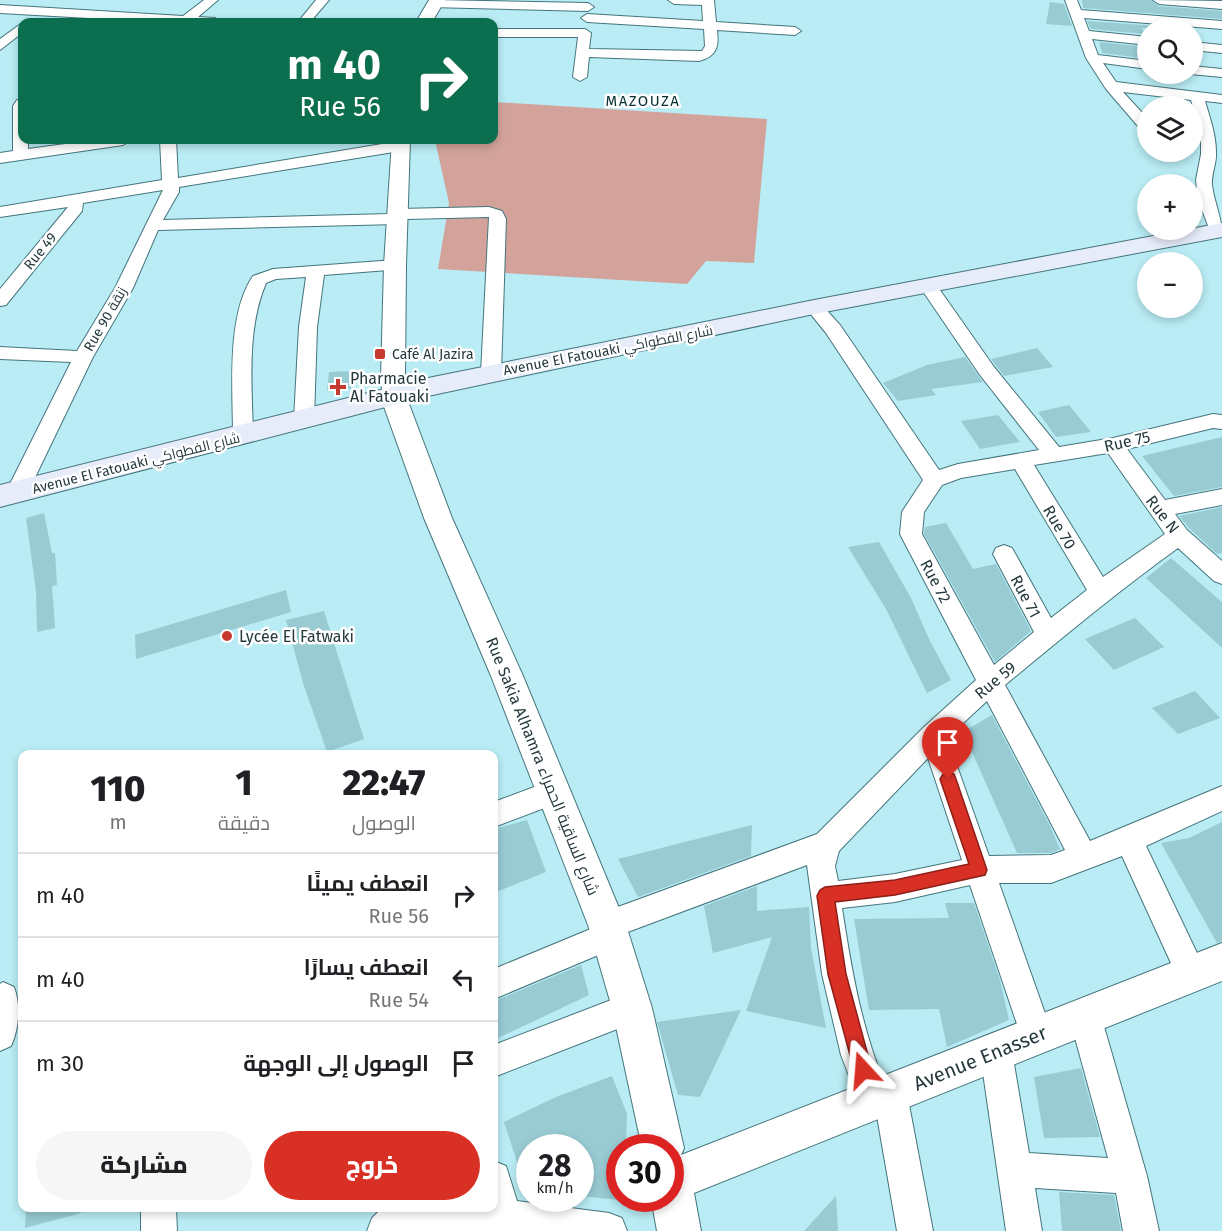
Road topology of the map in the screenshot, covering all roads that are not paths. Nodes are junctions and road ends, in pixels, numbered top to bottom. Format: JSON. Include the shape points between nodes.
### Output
{"nodes":[{"id":1,"x":66,"y":0,"type":"edge"},
{"id":2,"x":212,"y":0,"type":"edge"},
{"id":3,"x":323,"y":0,"type":"edge"},
{"id":4,"x":674,"y":0,"type":"edge"},
{"id":5,"x":1168,"y":0,"type":"edge"},
{"id":6,"x":708,"y":1,"type":"edge"},
{"id":7,"x":435,"y":2,"type":"edge"},
{"id":8,"x":1222,"y":5,"type":"edge"},
{"id":9,"x":141,"y":6,"type":"dead end"},
{"id":10,"x":1073,"y":6,"type":"edge"},
{"id":11,"x":588,"y":8,"type":"edge"},
{"id":12,"x":0,"y":9,"type":"edge"},
{"id":13,"x":45,"y":12,"type":"junction"},
{"id":14,"x":127,"y":17,"type":"junction"},
{"id":15,"x":35,"y":18,"type":"edge"},
{"id":16,"x":139,"y":18,"type":"edge"},
{"id":17,"x":190,"y":18,"type":"edge"},
{"id":18,"x":307,"y":18,"type":"edge"},
{"id":19,"x":426,"y":18,"type":"edge"},
{"id":20,"x":1142,"y":18,"type":"edge"},
{"id":21,"x":1178,"y":18,"type":"edge"},
{"id":22,"x":1203,"y":25,"type":"edge"},
{"id":23,"x":1222,"y":25,"type":"edge"},
{"id":24,"x":710,"y":26,"type":"junction"},
{"id":25,"x":18,"y":30,"type":"edge"},
{"id":26,"x":795,"y":31,"type":"dead end"},
{"id":27,"x":498,"y":33,"type":"edge"},
{"id":28,"x":585,"y":33,"type":"junction"},
{"id":29,"x":1083,"y":34,"type":"junction"},
{"id":30,"x":1137,"y":40,"type":"edge"},
{"id":31,"x":0,"y":46,"type":"edge"},
{"id":32,"x":1203,"y":47,"type":"edge"},
{"id":33,"x":1222,"y":49,"type":"edge"},
{"id":34,"x":582,"y":53,"type":"junction"},
{"id":35,"x":1093,"y":58,"type":"junction"},
{"id":36,"x":1137,"y":63,"type":"edge"},
{"id":37,"x":1203,"y":71,"type":"edge"},
{"id":38,"x":1222,"y":73,"type":"edge"},
{"id":39,"x":580,"y":77,"type":"dead end"},
{"id":40,"x":1111,"y":86,"type":"junction"},
{"id":41,"x":1189,"y":96,"type":"edge"},
{"id":42,"x":1203,"y":97,"type":"edge"},
{"id":43,"x":1222,"y":99,"type":"edge"},
{"id":44,"x":18,"y":105,"type":"edge"},
{"id":45,"x":2,"y":107,"type":"dead end"},
{"id":46,"x":1137,"y":116,"type":"edge"},
{"id":47,"x":1203,"y":143,"type":"edge"},
{"id":48,"x":21,"y":144,"type":"edge"},
{"id":49,"x":96,"y":144,"type":"edge"},
{"id":50,"x":169,"y":144,"type":"edge"},
{"id":51,"x":400,"y":147,"type":"edge"},
{"id":52,"x":21,"y":155,"type":"junction"},
{"id":53,"x":0,"y":158,"type":"edge"},
{"id":54,"x":171,"y":188,"type":"junction"},
{"id":55,"x":75,"y":204,"type":"junction"},
{"id":56,"x":0,"y":212,"type":"edge"},
{"id":57,"x":398,"y":216,"type":"junction"},
{"id":58,"x":0,"y":220,"type":"edge"},
{"id":59,"x":152,"y":225,"type":"junction"},
{"id":60,"x":1220,"y":231,"type":"edge"},
{"id":61,"x":395,"y":265,"type":"junction"},
{"id":62,"x":316,"y":270,"type":"junction"},
{"id":63,"x":929,"y":287,"type":"junction"},
{"id":64,"x":0,"y":301,"type":"edge"},
{"id":65,"x":814,"y":307,"type":"junction"},
{"id":66,"x":0,"y":353,"type":"edge"},
{"id":67,"x":83,"y":357,"type":"junction"},
{"id":68,"x":491,"y":373,"type":"junction"},
{"id":69,"x":394,"y":395,"type":"junction"},
{"id":70,"x":304,"y":419,"type":"junction"},
{"id":71,"x":1222,"y":422,"type":"edge"},
{"id":72,"x":243,"y":436,"type":"junction"},
{"id":73,"x":1113,"y":445,"type":"junction"},
{"id":74,"x":1053,"y":454,"type":"junction"},
{"id":75,"x":1021,"y":462,"type":"junction"},
{"id":76,"x":934,"y":480,"type":"junction"},
{"id":77,"x":9,"y":494,"type":"edge"},
{"id":78,"x":1222,"y":497,"type":"edge"},
{"id":79,"x":1159,"y":510,"type":"junction"},
{"id":80,"x":1179,"y":536,"type":"junction"},
{"id":81,"x":1004,"y":554,"type":"dead end"},
{"id":82,"x":1219,"y":568,"type":"edge"},
{"id":83,"x":1100,"y":592,"type":"junction"},
{"id":84,"x":1049,"y":637,"type":"junction"},
{"id":85,"x":990,"y":683,"type":"junction"},
{"id":86,"x":933,"y":735,"type":"junction"},
{"id":87,"x":553,"y":792,"type":"junction"},
{"id":88,"x":1222,"y":798,"type":"edge"},
{"id":89,"x":498,"y":813,"type":"edge"},
{"id":90,"x":1129,"y":840,"type":"junction"},
{"id":91,"x":827,"y":844,"type":"junction"},
{"id":92,"x":1084,"y":858,"type":"junction"},
{"id":93,"x":979,"y":870,"type":"junction"},
{"id":94,"x":825,"y":896,"type":"junction"},
{"id":95,"x":609,"y":930,"type":"junction"},
{"id":96,"x":1207,"y":968,"type":"edge"},
{"id":97,"x":498,"y":982,"type":"edge"},
{"id":98,"x":9,"y":996,"type":"edge"},
{"id":99,"x":632,"y":1008,"type":"junction"},
{"id":100,"x":1085,"y":1016,"type":"junction"},
{"id":101,"x":0,"y":1035,"type":"edge"},
{"id":102,"x":1037,"y":1036,"type":"junction"},
{"id":103,"x":996,"y":1052,"type":"junction"},
{"id":104,"x":498,"y":1059,"type":"edge"},
{"id":105,"x":883,"y":1097,"type":"junction"},
{"id":106,"x":660,"y":1134,"type":"edge"},
{"id":107,"x":1015,"y":1170,"type":"junction"},
{"id":108,"x":684,"y":1175,"type":"edge"},
{"id":109,"x":1130,"y":1176,"type":"junction"},
{"id":110,"x":498,"y":1195,"type":"edge"},
{"id":111,"x":159,"y":1212,"type":"edge"},
{"id":112,"x":676,"y":1212,"type":"edge"},
{"id":113,"x":503,"y":1217,"type":"junction"},
{"id":114,"x":159,"y":1231,"type":"edge"},
{"id":115,"x":385,"y":1231,"type":"edge"},
{"id":116,"x":609,"y":1231,"type":"edge"},
{"id":117,"x":679,"y":1231,"type":"edge"},
{"id":118,"x":915,"y":1231,"type":"edge"},
{"id":119,"x":1024,"y":1231,"type":"edge"},
{"id":120,"x":1141,"y":1231,"type":"edge"}],
"edges":[{"from":1,"to":13,"type":"street"},
{"from":2,"to":17,"type":"street"},
{"from":3,"to":18,"type":"street"},
{"from":4,"to":6,"type":"street"},
{"from":5,"to":8,"type":"street"},
{"from":5,"to":21,"type":"street"},
{"from":6,"to":24,"type":"street"},
{"from":7,"to":11,"type":"street"},
{"from":7,"to":19,"type":"street"},
{"from":9,"to":14,"type":"street"},
{"from":10,"to":20,"type":"street"},
{"from":10,"to":29,"type":"street"},
{"from":11,"to":24,"type":"street"},
{"from":11,"to":28,"type":"street"},
{"from":12,"to":13,"type":"street"},
{"from":13,"to":14,"type":"street"},
{"from":13,"to":15,"type":"street"},
{"from":14,"to":16,"type":"street"},
{"from":22,"to":23,"type":"street"},
{"from":24,"to":26,"type":"street"},
{"from":24,"to":34,"type":"street","via":[[711,52],[699,57]]},
{"from":25,"to":31,"type":"street"},
{"from":27,"to":28,"type":"street"},
{"from":28,"to":34,"type":"street"},
{"from":29,"to":30,"type":"street"},
{"from":29,"to":35,"type":"street"},
{"from":32,"to":33,"type":"street"},
{"from":34,"to":39,"type":"street"},
{"from":35,"to":36,"type":"street"},
{"from":35,"to":40,"type":"street"},
{"from":37,"to":38,"type":"street"},
{"from":40,"to":41,"type":"street"},
{"from":40,"to":46,"type":"street"},
{"from":42,"to":43,"type":"street"},
{"from":44,"to":45,"type":"street"},
{"from":47,"to":60,"type":"street","via":[[1209,154],[1204,180],[1206,199]]},
{"from":48,"to":52,"type":"street"},
{"from":49,"to":52,"type":"street"},
{"from":50,"to":54,"type":"street"},
{"from":51,"to":54,"type":"street"},
{"from":51,"to":57,"type":"street"},
{"from":52,"to":53,"type":"street"},
{"from":54,"to":55,"type":"street"},
{"from":54,"to":59,"type":"street","name":"Rue 90 زنقة"},
{"from":55,"to":56,"type":"street"},
{"from":55,"to":58,"type":"street"},
{"from":55,"to":64,"type":"street","name":"Rue 49"},
{"from":57,"to":59,"type":"street"},
{"from":57,"to":61,"type":"street"},
{"from":57,"to":68,"type":"street","via":[[496,214]]},
{"from":59,"to":67,"type":"street","name":"Rue 90 زنقة","via":[[124,288]]},
{"from":60,"to":63,"type":"main road","name":"Avenue El Fatouaki شارع الفطواكي"},
{"from":61,"to":62,"type":"street"},
{"from":61,"to":69,"type":"street"},
{"from":62,"to":70,"type":"street","via":[[308,327]]},
{"from":62,"to":72,"type":"street","via":[[273,274],[257,283],[246,332]]},
{"from":63,"to":65,"type":"main road","name":"Avenue El Fatouaki شارع الفطواكي"},
{"from":63,"to":74,"type":"street","via":[[987,371]]},
{"from":65,"to":68,"type":"main road","name":"Avenue El Fatouaki شارع الفطواكي"},
{"from":65,"to":76,"type":"street","via":[[833,329]]},
{"from":66,"to":67,"type":"street"},
{"from":67,"to":77,"type":"street","name":"Rue 90 زنقة"},
{"from":68,"to":69,"type":"main road","name":"Avenue El Fatouaki شارع الفطواكي"},
{"from":69,"to":70,"type":"main road","name":"Avenue El Fatouaki شارع الفطواكي"},
{"from":69,"to":87,"type":"street","name":"Rue Sakia Alhamra شارع الساقية الحمراء","via":[[438,518]]},
{"from":70,"to":72,"type":"main road","name":"Avenue El Fatouaki شارع الفطواكي"},
{"from":71,"to":73,"type":"street","name":"Rue 75"},
{"from":72,"to":77,"type":"main road","name":"Avenue El Fatouaki شارع الفطواكي"},
{"from":73,"to":74,"type":"street","name":"Rue 75"},
{"from":73,"to":79,"type":"street","name":"Rue N"},
{"from":74,"to":75,"type":"street","name":"Rue 75"},
{"from":75,"to":76,"type":"street","name":"Rue 75","via":[[958,471]]},
{"from":75,"to":83,"type":"street","name":"Rue 70"},
{"from":76,"to":85,"type":"street","name":"Rue 72","via":[[908,523]]},
{"from":78,"to":79,"type":"street"},
{"from":79,"to":80,"type":"street","name":"Rue N"},
{"from":80,"to":82,"type":"street","name":"Rue N"},
{"from":80,"to":83,"type":"street","name":"Rue 59"},
{"from":81,"to":84,"type":"street","name":"Rue 71"},
{"from":83,"to":84,"type":"street","name":"Rue 59"},
{"from":84,"to":85,"type":"street","name":"Rue 59"},
{"from":85,"to":86,"type":"street","name":"Rue 59"},
{"from":85,"to":92,"type":"street"},
{"from":86,"to":91,"type":"street","name":"Rue 59"},
{"from":86,"to":93,"type":"street"},
{"from":87,"to":89,"type":"street"},
{"from":87,"to":95,"type":"street","name":"Rue Sakia Alhamra شارع الساقية الحمراء"},
{"from":88,"to":90,"type":"street"},
{"from":90,"to":92,"type":"street"},
{"from":90,"to":96,"type":"street","via":[[1161,912]]},
{"from":91,"to":94,"type":"street","via":[[821,866]]},
{"from":91,"to":95,"type":"street"},
{"from":92,"to":93,"type":"street","via":[[1051,869]]},
{"from":93,"to":94,"type":"street","via":[[895,888]]},
{"from":93,"to":102,"type":"street"},
{"from":94,"to":105,"type":"street","via":[[837,974],[857,1055]]},
{"from":95,"to":97,"type":"street"},
{"from":95,"to":99,"type":"street","name":"Rue Sakia Alhamra شارع الساقية الحمراء"},
{"from":96,"to":100,"type":"street","name":"Avenue Enasser"},
{"from":98,"to":101,"type":"street"},
{"from":99,"to":104,"type":"street"},
{"from":99,"to":106,"type":"street","name":"Rue Sakia Alhamra شارع الساقية الحمراء"},
{"from":100,"to":102,"type":"street","name":"Avenue Enasser"},
{"from":100,"to":109,"type":"street"},
{"from":102,"to":103,"type":"street","name":"Avenue Enasser"},
{"from":103,"to":105,"type":"street","name":"Avenue Enasser"},
{"from":103,"to":107,"type":"street"},
{"from":105,"to":108,"type":"street","name":"Avenue Enasser"},
{"from":105,"to":118,"type":"street"},
{"from":107,"to":109,"type":"street"},
{"from":107,"to":119,"type":"street"},
{"from":109,"to":120,"type":"street"},
{"from":110,"to":113,"type":"street"},
{"from":111,"to":114,"type":"street"},
{"from":112,"to":117,"type":"street"},
{"from":113,"to":115,"type":"street","via":[[411,1212],[394,1219]]},
{"from":113,"to":116,"type":"street"}]}
